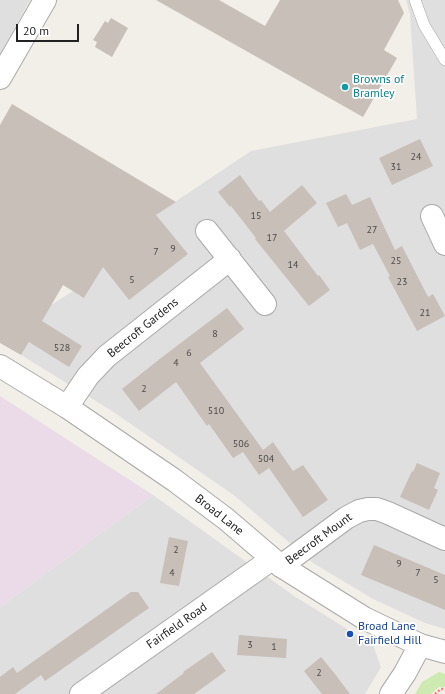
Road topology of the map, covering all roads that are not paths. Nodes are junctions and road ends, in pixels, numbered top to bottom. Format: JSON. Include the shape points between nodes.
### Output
{"nodes":[{"id":1,"x":45,"y":0,"type":"edge"},
{"id":2,"x":415,"y":0,"type":"edge"},
{"id":3,"x":445,"y":60,"type":"edge"},
{"id":4,"x":0,"y":78,"type":"edge"},
{"id":5,"x":432,"y":216,"type":"dead end"},
{"id":6,"x":207,"y":231,"type":"dead end"},
{"id":7,"x":445,"y":244,"type":"edge"},
{"id":8,"x":230,"y":259,"type":"junction"},
{"id":9,"x":265,"y":304,"type":"dead end"},
{"id":10,"x":0,"y":366,"type":"edge"},
{"id":11,"x":67,"y":408,"type":"junction"},
{"id":12,"x":445,"y":539,"type":"edge"},
{"id":13,"x":277,"y":562,"type":"junction"},
{"id":14,"x":420,"y":645,"type":"junction"},
{"id":15,"x":445,"y":652,"type":"edge"},
{"id":16,"x":81,"y":694,"type":"edge"},
{"id":17,"x":392,"y":694,"type":"edge"}],
"edges":[{"from":1,"to":4,"type":"street"},
{"from":2,"to":3,"type":"lane","via":[[424,25]]},
{"from":5,"to":7,"type":"street"},
{"from":6,"to":8,"type":"street"},
{"from":8,"to":9,"type":"street"},
{"from":8,"to":11,"type":"street","name":"Beecroft Gardens","via":[[107,356],[88,376]]},
{"from":10,"to":11,"type":"street","name":"Broad Lane"},
{"from":11,"to":13,"type":"street","name":"Broad Lane","via":[[174,480]]},
{"from":12,"to":13,"type":"street","name":"Beecroft Mount","via":[[388,513],[368,509],[346,518]]},
{"from":13,"to":14,"type":"street","name":"Broad Lane","via":[[364,618]]},
{"from":13,"to":16,"type":"street","name":"Fairfield Road"},
{"from":14,"to":15,"type":"street","name":"Broad Lane"},
{"from":14,"to":17,"type":"street"}]}
